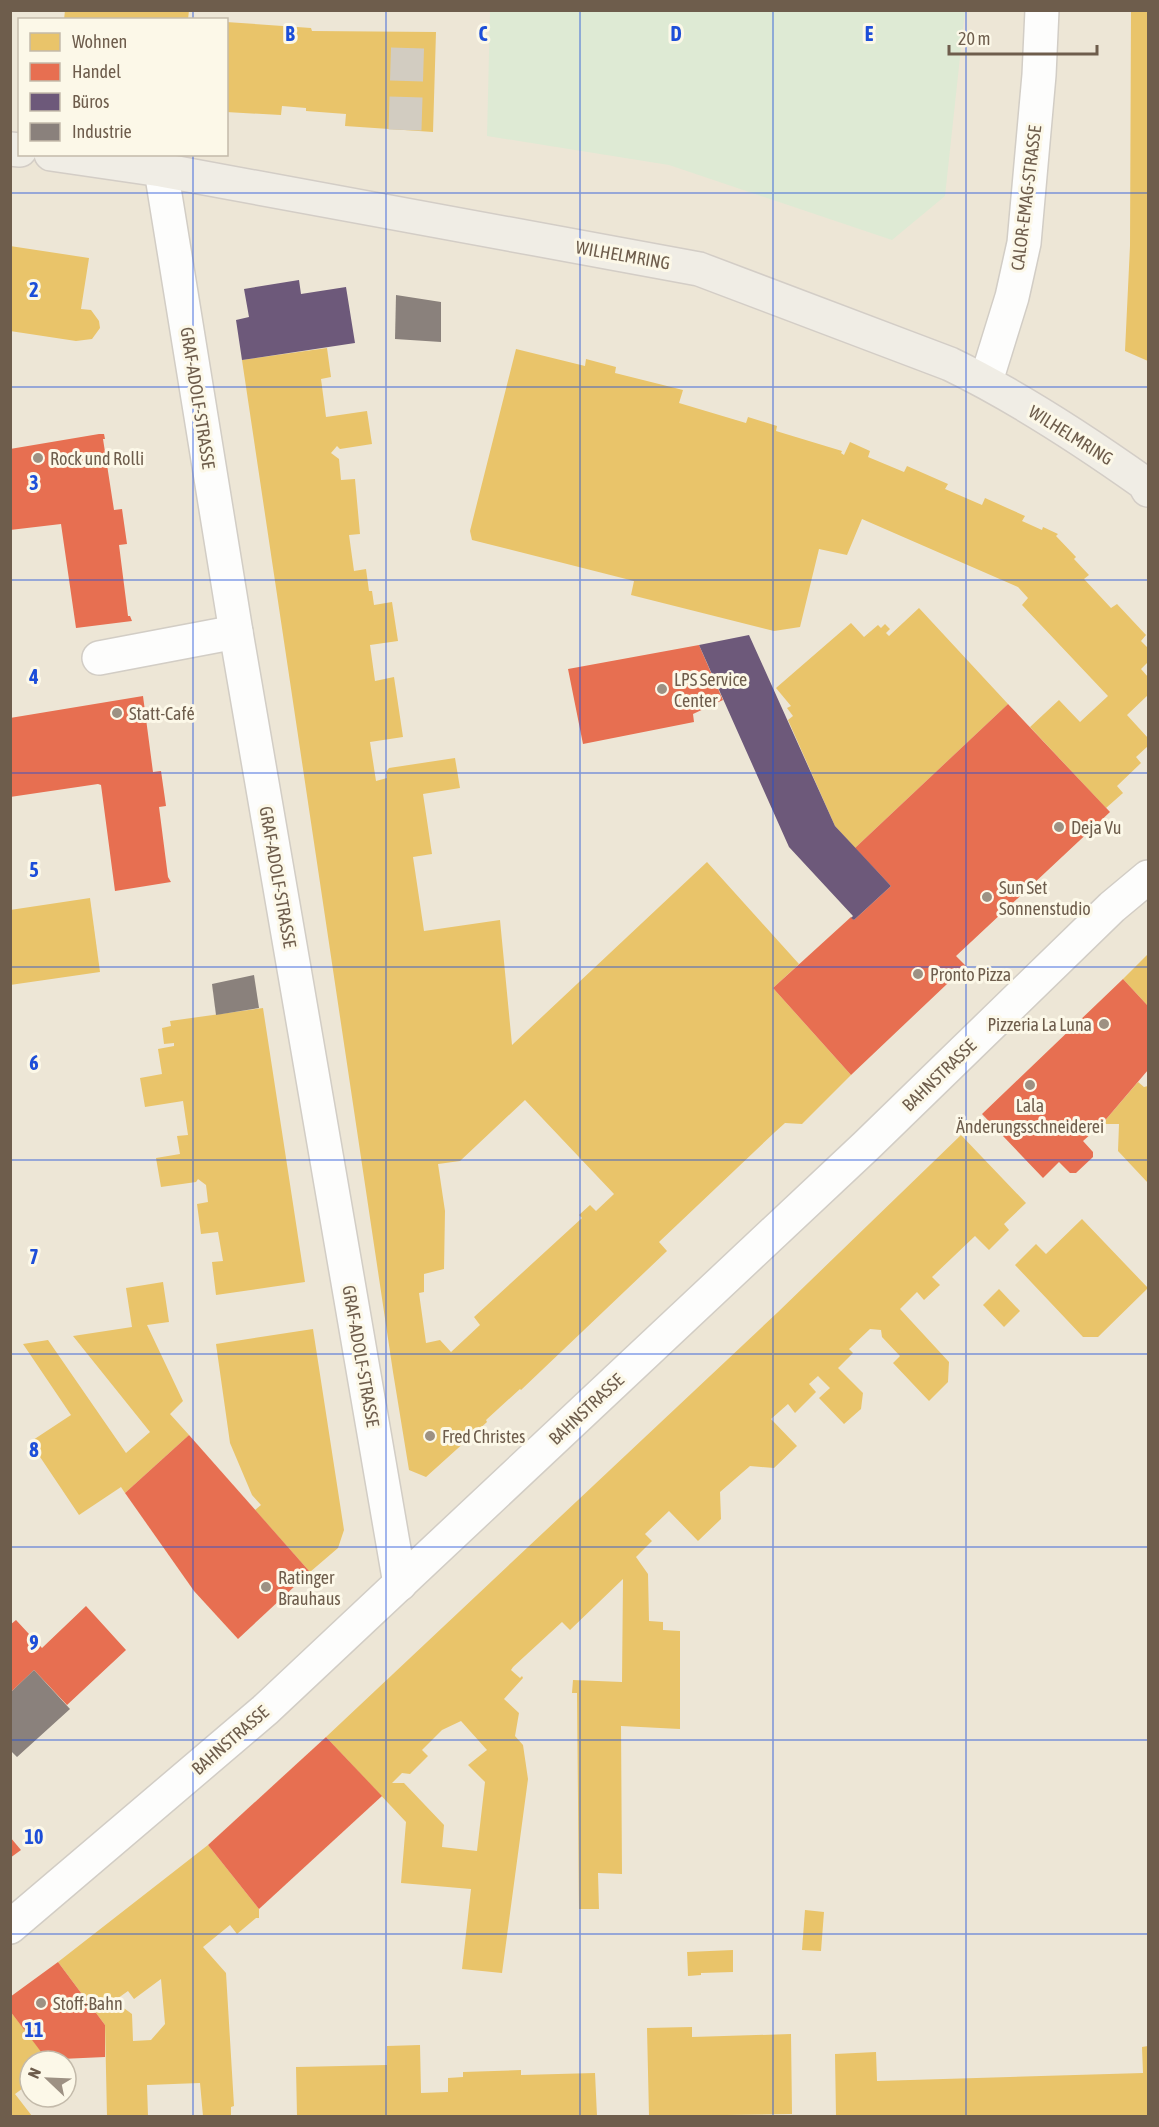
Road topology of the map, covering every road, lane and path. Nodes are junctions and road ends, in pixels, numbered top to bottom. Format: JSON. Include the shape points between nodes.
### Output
{"nodes":[{"id":1,"x":1042,"y":10,"type":"edge"},
{"id":2,"x":65,"y":156,"type":"edge"},
{"id":3,"x":160,"y":170,"type":"junction"},
{"id":4,"x":986,"y":381,"type":"junction"},
{"id":5,"x":1149,"y":490,"type":"edge"},
{"id":6,"x":236,"y":632,"type":"junction"},
{"id":7,"x":99,"y":658,"type":"dead end"},
{"id":8,"x":1149,"y":877,"type":"edge"},
{"id":9,"x":400,"y":1584,"type":"junction"},
{"id":10,"x":10,"y":1927,"type":"edge"}],
"edges":[{"from":1,"to":4,"type":"street","name":"CALOR-EMAG-STRASSE","via":[[1024,243]]},
{"from":2,"to":3,"type":"main road","name":"WILHELMRING"},
{"from":3,"to":4,"type":"main road","name":"WILHELMRING","via":[[699,269]]},
{"from":3,"to":6,"type":"street","name":"GRAF-ADOLF-STRASSE"},
{"from":4,"to":5,"type":"main road","name":"WILHELMRING","via":[[1095,448]]},
{"from":6,"to":7,"type":"street"},
{"from":6,"to":9,"type":"street","name":"GRAF-ADOLF-STRASSE"},
{"from":8,"to":9,"type":"street","name":"BAHNSTRASSE","via":[[1112,907],[866,1146]]},
{"from":9,"to":10,"type":"street","name":"BAHNSTRASSE","via":[[265,1710]]}]}
